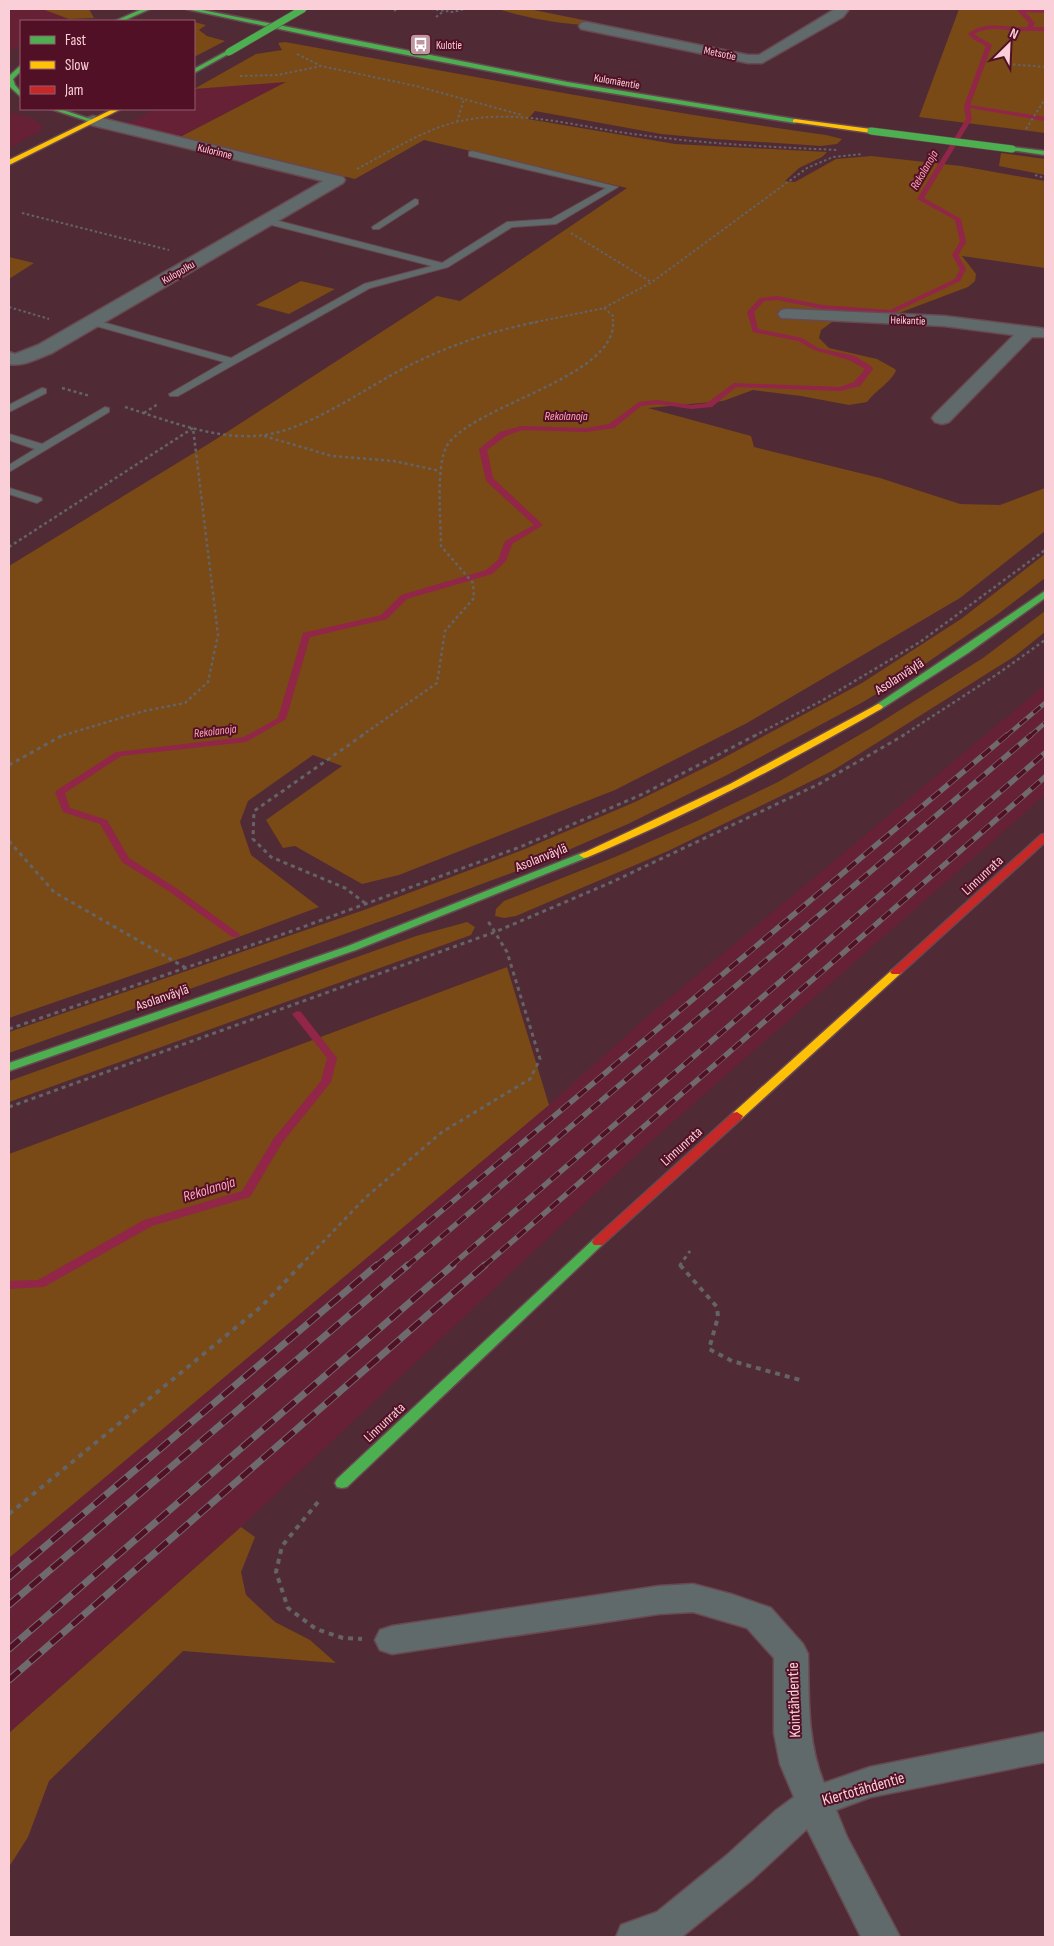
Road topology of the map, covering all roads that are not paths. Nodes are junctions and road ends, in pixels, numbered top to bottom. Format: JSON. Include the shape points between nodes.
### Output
{"nodes":[{"id":1,"x":147,"y":9,"type":"edge"},
{"id":2,"x":189,"y":9,"type":"edge"},
{"id":3,"x":303,"y":9,"type":"edge"},
{"id":4,"x":842,"y":9,"type":"edge"},
{"id":5,"x":120,"y":20,"type":"edge"},
{"id":6,"x":586,"y":26,"type":"dead end"},
{"id":7,"x":20,"y":68,"type":"edge"},
{"id":8,"x":195,"y":70,"type":"edge"},
{"id":9,"x":20,"y":94,"type":"edge"},
{"id":10,"x":57,"y":110,"type":"edge"},
{"id":11,"x":116,"y":110,"type":"edge"},
{"id":12,"x":94,"y":121,"type":"junction"},
{"id":13,"x":1045,"y":153,"type":"edge"},
{"id":14,"x":472,"y":154,"type":"dead end"},
{"id":15,"x":9,"y":163,"type":"edge"},
{"id":16,"x":337,"y":180,"type":"joint"},
{"id":17,"x":415,"y":202,"type":"dead end"},
{"id":18,"x":267,"y":221,"type":"junction"},
{"id":19,"x":376,"y":227,"type":"dead end"},
{"id":20,"x":443,"y":265,"type":"junction"},
{"id":21,"x":787,"y":314,"type":"dead end"},
{"id":22,"x":87,"y":325,"type":"junction"},
{"id":23,"x":1037,"y":332,"type":"edge"},
{"id":24,"x":12,"y":359,"type":"edge"},
{"id":25,"x":230,"y":361,"type":"junction"},
{"id":26,"x":42,"y":391,"type":"dead end"},
{"id":27,"x":174,"y":394,"type":"dead end"},
{"id":28,"x":9,"y":409,"type":"edge"},
{"id":29,"x":105,"y":410,"type":"dead end"},
{"id":30,"x":942,"y":418,"type":"dead end"},
{"id":31,"x":9,"y":437,"type":"edge"},
{"id":32,"x":43,"y":448,"type":"junction"},
{"id":33,"x":9,"y":469,"type":"edge"},
{"id":34,"x":9,"y":491,"type":"edge"},
{"id":35,"x":37,"y":500,"type":"dead end"},
{"id":36,"x":1045,"y":594,"type":"edge"},
{"id":37,"x":1045,"y":837,"type":"edge"},
{"id":38,"x":9,"y":1066,"type":"edge"},
{"id":39,"x":342,"y":1483,"type":"road end"},
{"id":40,"x":392,"y":1640,"type":"road end"},
{"id":41,"x":1045,"y":1747,"type":"edge"},
{"id":42,"x":814,"y":1802,"type":"junction"},
{"id":43,"x":635,"y":1937,"type":"edge"},
{"id":44,"x":881,"y":1937,"type":"edge"}],
"edges":[{"from":1,"to":5,"type":"main road"},
{"from":2,"to":13,"type":"main road","name":"Kulomäentie","bridge":true,"via":[[566,85],[699,107]]},
{"from":3,"to":8,"type":"main road","bridge":true},
{"from":4,"to":6,"type":"street","name":"Metsotie","via":[[762,59],[748,59]]},
{"from":7,"to":9,"type":"main road","via":[[10,79]]},
{"from":10,"to":12,"type":"main road"},
{"from":11,"to":12,"type":"main road"},
{"from":12,"to":15,"type":"main road"},
{"from":12,"to":16,"type":"street","name":"Kulorinne"},
{"from":14,"to":20,"type":"lane","via":[[614,187],[553,222],[510,224]]},
{"from":16,"to":18,"type":"street","name":"Kulopolku"},
{"from":17,"to":19,"type":"lane"},
{"from":18,"to":20,"type":"lane"},
{"from":18,"to":22,"type":"street","name":"Kulopolku"},
{"from":20,"to":25,"type":"lane","via":[[366,286]]},
{"from":21,"to":23,"type":"street","name":"Heikantie","via":[[944,321]]},
{"from":22,"to":24,"type":"street","name":"Kulopolku","via":[[45,349]]},
{"from":22,"to":25,"type":"lane"},
{"from":23,"to":30,"type":"street","name":"Heikantie"},
{"from":25,"to":27,"type":"lane"},
{"from":26,"to":28,"type":"lane"},
{"from":29,"to":32,"type":"lane"},
{"from":31,"to":32,"type":"lane"},
{"from":32,"to":33,"type":"lane"},
{"from":34,"to":35,"type":"lane"},
{"from":36,"to":38,"type":"main road","name":"Asolanväylä","via":[[878,707],[765,770],[634,835],[352,948]]},
{"from":37,"to":39,"type":"main road","name":"Linnunrata","via":[[625,1217]]},
{"from":40,"to":42,"type":"street","name":"Kointähdentie","via":[[659,1600],[693,1598],[759,1618],[791,1654],[792,1733],[798,1764]]},
{"from":41,"to":42,"type":"street","name":"Kiertotähdentie","via":[[870,1782]]},
{"from":42,"to":43,"type":"street","name":"Kiertotähdentie","via":[[670,1924]]},
{"from":42,"to":44,"type":"street","name":"Kointähdentie","via":[[831,1843]]}]}
